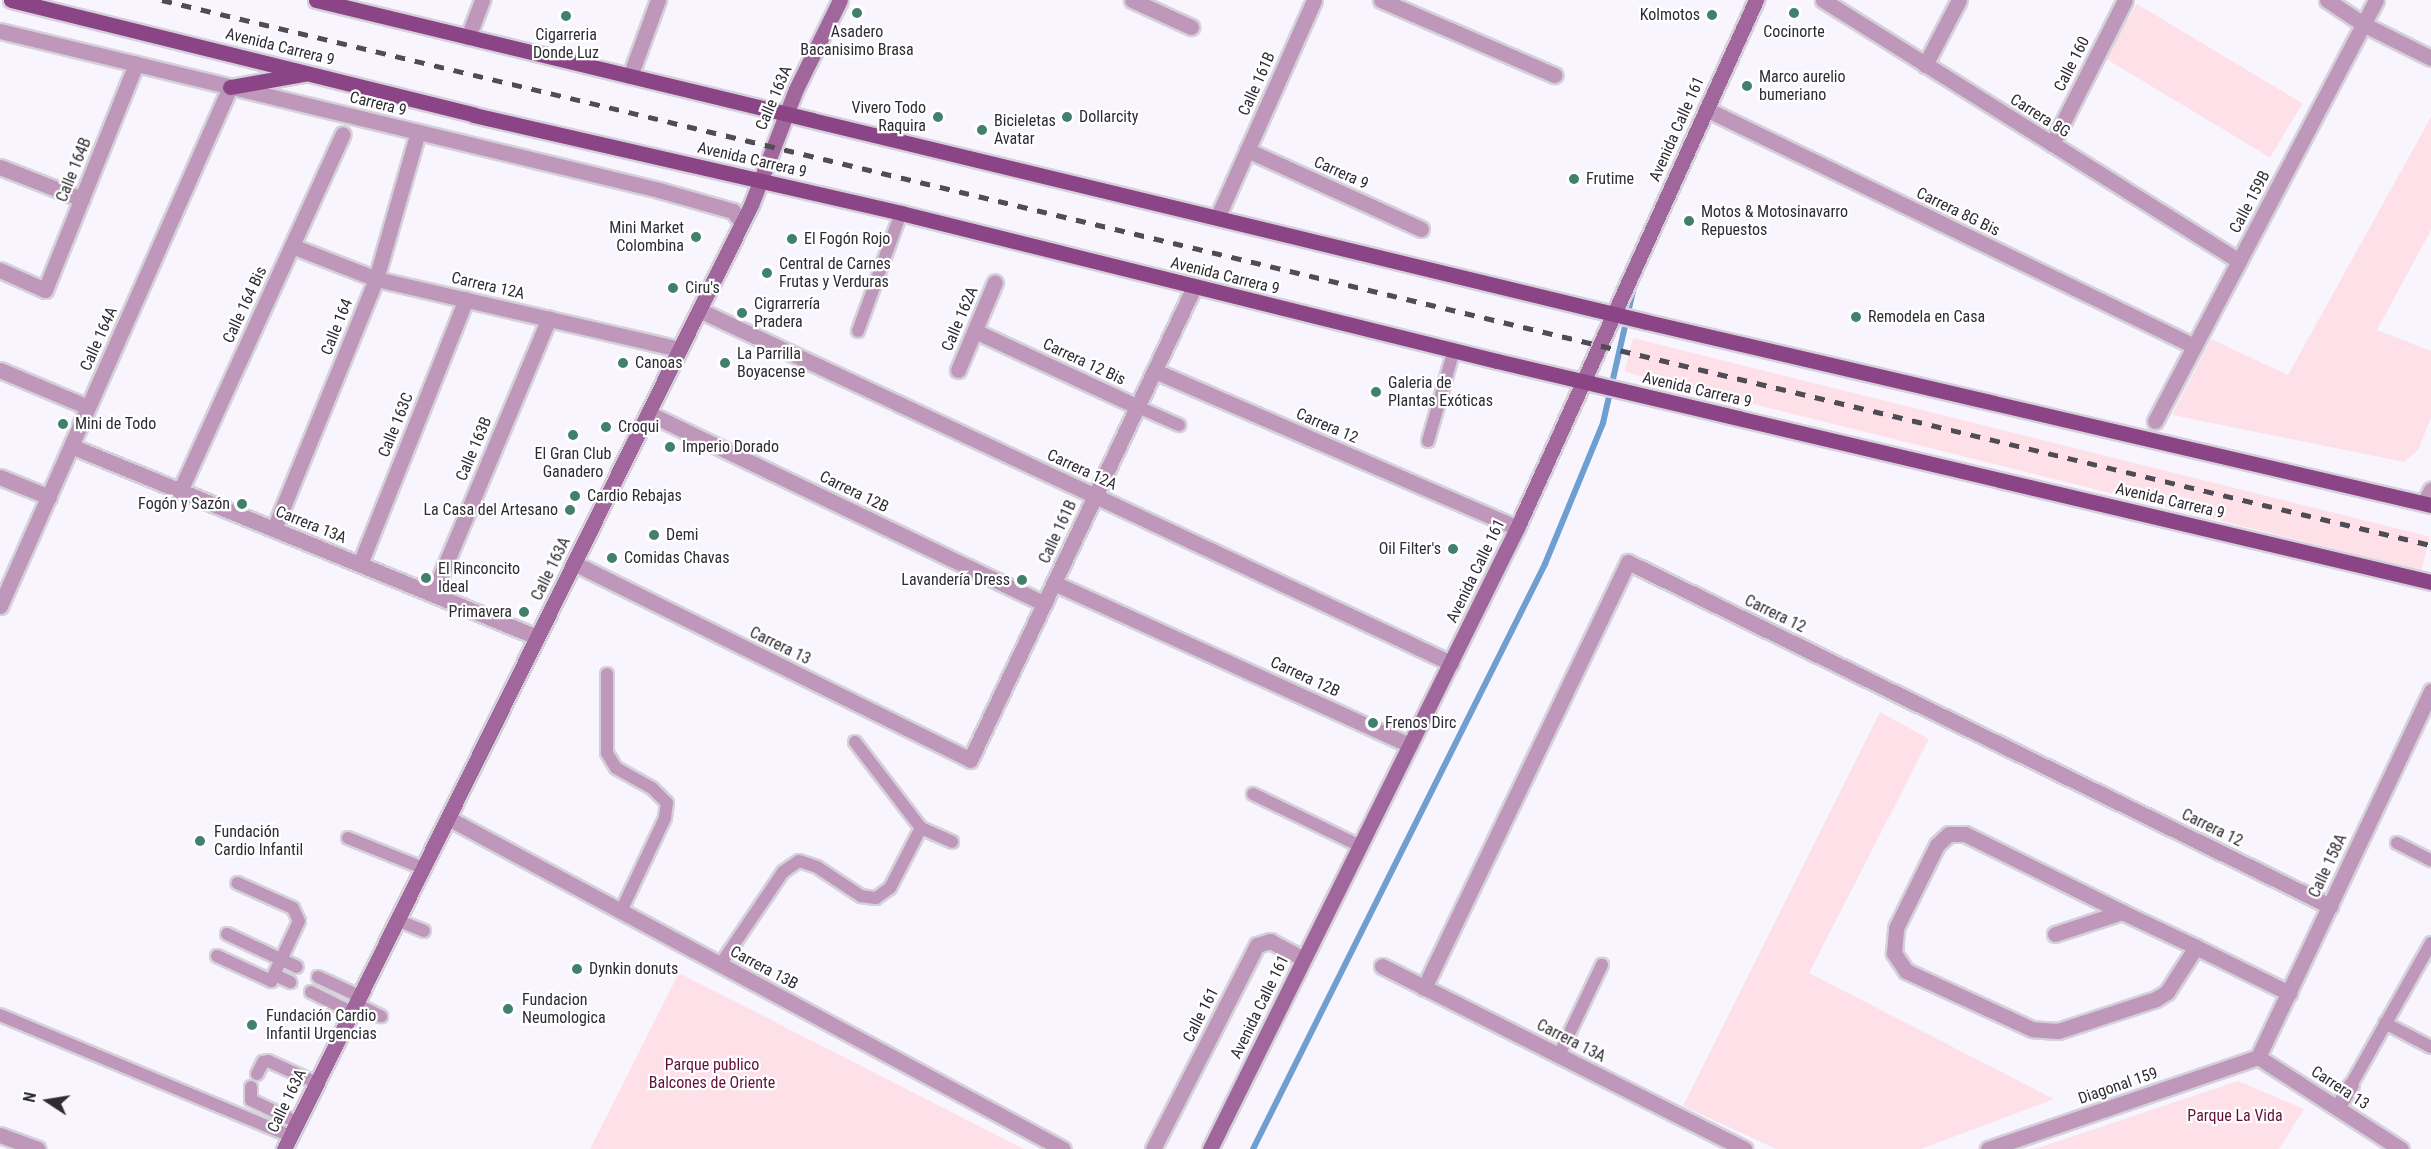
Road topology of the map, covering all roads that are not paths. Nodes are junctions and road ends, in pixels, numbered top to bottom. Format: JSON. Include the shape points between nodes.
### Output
{"nodes":[{"id":1,"x":10,"y":0,"type":"edge"},
{"id":2,"x":316,"y":0,"type":"edge"},
{"id":3,"x":483,"y":0,"type":"edge"},
{"id":4,"x":658,"y":0,"type":"edge"},
{"id":5,"x":840,"y":0,"type":"edge"},
{"id":6,"x":1132,"y":0,"type":"edge"},
{"id":7,"x":1314,"y":0,"type":"edge"},
{"id":8,"x":1381,"y":0,"type":"edge"},
{"id":9,"x":1756,"y":0,"type":"edge"},
{"id":10,"x":1823,"y":0,"type":"edge"},
{"id":11,"x":1959,"y":0,"type":"edge"},
{"id":12,"x":2125,"y":0,"type":"edge"},
{"id":13,"x":2327,"y":0,"type":"edge"},
{"id":14,"x":2376,"y":0,"type":"edge"},
{"id":15,"x":2363,"y":24,"type":"junction"},
{"id":16,"x":1191,"y":27,"type":"dead end"},
{"id":17,"x":0,"y":31,"type":"edge"},
{"id":18,"x":468,"y":37,"type":"junction"},
{"id":19,"x":2431,"y":58,"type":"edge"},
{"id":20,"x":136,"y":64,"type":"junction"},
{"id":21,"x":1925,"y":65,"type":"junction"},
{"id":22,"x":309,"y":73,"type":"junction"},
{"id":23,"x":1554,"y":75,"type":"dead end"},
{"id":24,"x":630,"y":76,"type":"junction"},
{"id":25,"x":230,"y":87,"type":"junction"},
{"id":26,"x":1706,"y":110,"type":"junction"},
{"id":27,"x":785,"y":114,"type":"junction"},
{"id":28,"x":418,"y":132,"type":"junction"},
{"id":29,"x":343,"y":134,"type":"dead end"},
{"id":30,"x":2052,"y":144,"type":"junction"},
{"id":31,"x":1247,"y":150,"type":"junction"},
{"id":32,"x":0,"y":167,"type":"edge"},
{"id":33,"x":761,"y":180,"type":"junction"},
{"id":34,"x":82,"y":199,"type":"junction"},
{"id":35,"x":901,"y":213,"type":"junction"},
{"id":36,"x":1218,"y":216,"type":"junction"},
{"id":37,"x":742,"y":223,"type":"junction"},
{"id":38,"x":1421,"y":229,"type":"dead end"},
{"id":39,"x":292,"y":246,"type":"junction"},
{"id":40,"x":2239,"y":261,"type":"junction"},
{"id":41,"x":0,"y":270,"type":"edge"},
{"id":42,"x":376,"y":279,"type":"junction"},
{"id":43,"x":995,"y":282,"type":"dead end"},
{"id":44,"x":1194,"y":287,"type":"junction"},
{"id":45,"x":466,"y":299,"type":"junction"},
{"id":46,"x":699,"y":310,"type":"junction"},
{"id":47,"x":1614,"y":314,"type":"junction"},
{"id":48,"x":549,"y":318,"type":"junction"},
{"id":49,"x":858,"y":331,"type":"dead end"},
{"id":50,"x":975,"y":331,"type":"junction"},
{"id":51,"x":2194,"y":346,"type":"junction"},
{"id":52,"x":680,"y":349,"type":"junction"},
{"id":53,"x":1454,"y":350,"type":"junction"},
{"id":54,"x":0,"y":370,"type":"edge"},
{"id":55,"x":958,"y":370,"type":"dead end"},
{"id":56,"x":1155,"y":370,"type":"junction"},
{"id":57,"x":1584,"y":381,"type":"junction"},
{"id":58,"x":88,"y":407,"type":"junction"},
{"id":59,"x":1138,"y":407,"type":"junction"},
{"id":60,"x":648,"y":413,"type":"junction"},
{"id":61,"x":2155,"y":421,"type":"dead end"},
{"id":62,"x":1179,"y":425,"type":"dead end"},
{"id":63,"x":1428,"y":441,"type":"dead end"},
{"id":64,"x":71,"y":446,"type":"junction"},
{"id":65,"x":0,"y":477,"type":"edge"},
{"id":66,"x":180,"y":490,"type":"junction"},
{"id":67,"x":49,"y":496,"type":"junction"},
{"id":68,"x":1095,"y":496,"type":"junction"},
{"id":69,"x":2429,"y":500,"type":"edge"},
{"id":70,"x":1517,"y":528,"type":"junction"},
{"id":71,"x":274,"y":529,"type":"junction"},
{"id":72,"x":574,"y":563,"type":"junction"},
{"id":73,"x":360,"y":564,"type":"junction"},
{"id":74,"x":5,"y":581,"type":"edge"},
{"id":75,"x":2431,"y":582,"type":"edge"},
{"id":76,"x":1054,"y":583,"type":"junction"},
{"id":77,"x":433,"y":594,"type":"junction"},
{"id":78,"x":1044,"y":604,"type":"junction"},
{"id":79,"x":0,"y":606,"type":"edge"},
{"id":80,"x":537,"y":637,"type":"junction"},
{"id":81,"x":1451,"y":663,"type":"junction"},
{"id":82,"x":607,"y":674,"type":"dead end"},
{"id":83,"x":2431,"y":691,"type":"edge"},
{"id":84,"x":855,"y":742,"type":"dead end"},
{"id":85,"x":1410,"y":745,"type":"junction"},
{"id":86,"x":970,"y":760,"type":"joint"},
{"id":87,"x":1253,"y":794,"type":"dead end"},
{"id":88,"x":448,"y":818,"type":"junction"},
{"id":89,"x":921,"y":828,"type":"junction"},
{"id":90,"x":348,"y":838,"type":"dead end"},
{"id":91,"x":952,"y":842,"type":"dead end"},
{"id":92,"x":2397,"y":843,"type":"dead end"},
{"id":93,"x":1360,"y":846,"type":"junction"},
{"id":94,"x":2431,"y":860,"type":"edge"},
{"id":95,"x":423,"y":868,"type":"junction"},
{"id":96,"x":237,"y":883,"type":"dead end"},
{"id":97,"x":2330,"y":906,"type":"junction"},
{"id":98,"x":621,"y":912,"type":"junction"},
{"id":99,"x":2122,"y":912,"type":"junction"},
{"id":100,"x":397,"y":920,"type":"junction"},
{"id":101,"x":424,"y":931,"type":"dead end"},
{"id":102,"x":226,"y":934,"type":"dead end"},
{"id":103,"x":2055,"y":934,"type":"dead end"},
{"id":104,"x":2431,"y":943,"type":"edge"},
{"id":105,"x":2196,"y":947,"type":"junction"},
{"id":106,"x":217,"y":956,"type":"dead end"},
{"id":107,"x":282,"y":959,"type":"junction"},
{"id":108,"x":1304,"y":959,"type":"junction"},
{"id":109,"x":720,"y":964,"type":"junction"},
{"id":110,"x":1602,"y":965,"type":"dead end"},
{"id":111,"x":1382,"y":966,"type":"dead end"},
{"id":112,"x":297,"y":967,"type":"dead end"},
{"id":113,"x":275,"y":975,"type":"junction"},
{"id":114,"x":318,"y":976,"type":"dead end"},
{"id":115,"x":290,"y":982,"type":"dead end"},
{"id":116,"x":1424,"y":987,"type":"junction"},
{"id":117,"x":311,"y":992,"type":"dead end"},
{"id":118,"x":2289,"y":993,"type":"junction"},
{"id":119,"x":356,"y":1004,"type":"junction"},
{"id":120,"x":0,"y":1015,"type":"edge"},
{"id":121,"x":381,"y":1016,"type":"dead end"},
{"id":122,"x":2385,"y":1023,"type":"junction"},
{"id":123,"x":2431,"y":1047,"type":"edge"},
{"id":124,"x":1559,"y":1055,"type":"junction"},
{"id":125,"x":2259,"y":1057,"type":"junction"},
{"id":126,"x":257,"y":1074,"type":"dead end"},
{"id":127,"x":316,"y":1083,"type":"junction"},
{"id":128,"x":2350,"y":1085,"type":"joint"},
{"id":129,"x":251,"y":1087,"type":"dead end"},
{"id":130,"x":2337,"y":1108,"type":"junction"},
{"id":131,"x":297,"y":1122,"type":"junction"},
{"id":132,"x":0,"y":1135,"type":"edge"},
{"id":133,"x":287,"y":1142,"type":"edge"},
{"id":134,"x":38,"y":1149,"type":"edge"},
{"id":135,"x":1061,"y":1149,"type":"edge"},
{"id":136,"x":1153,"y":1149,"type":"edge"},
{"id":137,"x":1210,"y":1149,"type":"edge"},
{"id":138,"x":1744,"y":1149,"type":"edge"},
{"id":139,"x":1988,"y":1149,"type":"edge"},
{"id":140,"x":2401,"y":1149,"type":"edge"}],
"edges":[{"from":1,"to":22,"type":"main road","name":"Avenida Carrera 9"},
{"from":2,"to":18,"type":"main road"},
{"from":3,"to":18,"type":"street"},
{"from":4,"to":24,"type":"street"},
{"from":5,"to":27,"type":"main road","name":"Calle 163A"},
{"from":6,"to":16,"type":"street"},
{"from":7,"to":31,"type":"street","name":"Calle 161B"},
{"from":8,"to":23,"type":"street"},
{"from":9,"to":26,"type":"main road","name":"Avenida Calle 161"},
{"from":10,"to":21,"type":"street","name":"Carrera 8G"},
{"from":11,"to":21,"type":"street"},
{"from":12,"to":30,"type":"street","name":"Calle 160"},
{"from":13,"to":15,"type":"street"},
{"from":14,"to":15,"type":"street","name":"Calle 159B"},
{"from":15,"to":19,"type":"street"},
{"from":15,"to":40,"type":"street","name":"Calle 159B"},
{"from":17,"to":20,"type":"street","name":"Carrera 9"},
{"from":18,"to":24,"type":"main road"},
{"from":20,"to":25,"type":"street","name":"Carrera 9"},
{"from":20,"to":34,"type":"street","name":"Calle 164B"},
{"from":21,"to":30,"type":"street","name":"Carrera 8G"},
{"from":22,"to":25,"type":"main road"},
{"from":22,"to":33,"type":"main road","name":"Avenida Carrera 9"},
{"from":24,"to":27,"type":"main road"},
{"from":25,"to":28,"type":"street","name":"Carrera 9"},
{"from":25,"to":58,"type":"street","name":"Calle 164A"},
{"from":26,"to":47,"type":"main road","name":"Avenida Calle 161"},
{"from":26,"to":51,"type":"street","name":"Carrera 8G Bis"},
{"from":27,"to":33,"type":"main road","name":"Calle 163A"},
{"from":27,"to":36,"type":"main road"},
{"from":28,"to":37,"type":"street","name":"Carrera 9","via":[[659,190],[733,211]]},
{"from":28,"to":42,"type":"street","name":"Calle 164"},
{"from":29,"to":39,"type":"street","name":"Calle 164 Bis"},
{"from":30,"to":40,"type":"street","name":"Carrera 8G"},
{"from":31,"to":36,"type":"street","name":"Calle 161B"},
{"from":31,"to":38,"type":"street","name":"Carrera 9"},
{"from":32,"to":34,"type":"street"},
{"from":33,"to":35,"type":"main road","name":"Avenida Carrera 9"},
{"from":33,"to":37,"type":"main road","name":"Calle 163A"},
{"from":34,"to":41,"type":"street","name":"Calle 164B","via":[[45,290]]},
{"from":35,"to":44,"type":"main road","name":"Avenida Carrera 9"},
{"from":35,"to":49,"type":"lane"},
{"from":36,"to":47,"type":"main road"},
{"from":37,"to":46,"type":"main road","name":"Calle 163A"},
{"from":39,"to":42,"type":"street","name":"Carrera 12A"},
{"from":39,"to":66,"type":"street","name":"Calle 164 Bis"},
{"from":40,"to":51,"type":"street","name":"Calle 159B"},
{"from":42,"to":45,"type":"street","name":"Carrera 12A"},
{"from":42,"to":71,"type":"street","name":"Calle 164"},
{"from":43,"to":50,"type":"street","name":"Calle 162A"},
{"from":44,"to":53,"type":"main road","name":"Avenida Carrera 9"},
{"from":44,"to":56,"type":"street","name":"Calle 161B"},
{"from":45,"to":48,"type":"street","name":"Carrera 12A"},
{"from":45,"to":73,"type":"street","name":"Calle 163C"},
{"from":46,"to":52,"type":"main road","name":"Calle 163A"},
{"from":46,"to":68,"type":"street","name":"Carrera 12A"},
{"from":47,"to":57,"type":"main road","name":"Avenida Calle 161"},
{"from":47,"to":69,"type":"main road"},
{"from":48,"to":52,"type":"street","name":"Carrera 12A"},
{"from":48,"to":77,"type":"street","name":"Calle 163B"},
{"from":50,"to":55,"type":"street","name":"Calle 162A"},
{"from":50,"to":59,"type":"street","name":"Carrera 12 Bis"},
{"from":51,"to":61,"type":"street","name":"Calle 159B"},
{"from":52,"to":60,"type":"main road","name":"Calle 163A"},
{"from":53,"to":57,"type":"main road","name":"Avenida Carrera 9"},
{"from":53,"to":63,"type":"lane"},
{"from":54,"to":58,"type":"street"},
{"from":56,"to":59,"type":"street","name":"Calle 161B"},
{"from":56,"to":70,"type":"street","name":"Carrera 12"},
{"from":57,"to":70,"type":"main road","name":"Avenida Calle 161"},
{"from":57,"to":75,"type":"main road","name":"Avenida Carrera 9"},
{"from":58,"to":64,"type":"street","name":"Calle 164A"},
{"from":59,"to":62,"type":"lane","name":"Carrera 12 Bis"},
{"from":59,"to":68,"type":"street","name":"Calle 161B"},
{"from":60,"to":72,"type":"main road","name":"Calle 163A"},
{"from":60,"to":78,"type":"street","name":"Carrera 12B"},
{"from":64,"to":66,"type":"street","name":"Carrera 13A"},
{"from":64,"to":67,"type":"street","name":"Calle 164A"},
{"from":65,"to":67,"type":"street"},
{"from":66,"to":71,"type":"street","name":"Carrera 13A"},
{"from":67,"to":74,"type":"street","name":"Calle 164A"},
{"from":68,"to":76,"type":"street","name":"Calle 161B"},
{"from":68,"to":81,"type":"street","name":"Carrera 12A"},
{"from":70,"to":81,"type":"main road","name":"Avenida Calle 161"},
{"from":71,"to":73,"type":"street","name":"Carrera 13A"},
{"from":72,"to":80,"type":"main road","name":"Calle 163A"},
{"from":72,"to":86,"type":"street","name":"Carrera 13"},
{"from":73,"to":77,"type":"street","name":"Carrera 13A"},
{"from":74,"to":79,"type":"street","name":"Calle 164A"},
{"from":76,"to":78,"type":"street","name":"Calle 161B"},
{"from":76,"to":85,"type":"street","name":"Carrera 12B"},
{"from":77,"to":80,"type":"street","name":"Carrera 13A"},
{"from":78,"to":86,"type":"street","name":"Calle 161B"},
{"from":80,"to":88,"type":"main road","name":"Calle 163A"},
{"from":81,"to":85,"type":"main road","name":"Avenida Calle 161"},
{"from":82,"to":98,"type":"lane","via":[[607,753],[616,768],[652,788],[667,803],[665,818]]},
{"from":83,"to":97,"type":"street","name":"Calle 158A"},
{"from":84,"to":89,"type":"lane"},
{"from":85,"to":93,"type":"main road","name":"Avenida Calle 161"},
{"from":87,"to":93,"type":"lane"},
{"from":88,"to":95,"type":"main road","name":"Calle 163A"},
{"from":88,"to":98,"type":"street","name":"Carrera 13B"},
{"from":89,"to":91,"type":"lane"},
{"from":89,"to":109,"type":"lane","via":[[890,888],[876,898],[861,896],[817,867],[799,861],[783,872]]},
{"from":90,"to":95,"type":"lane"},
{"from":92,"to":94,"type":"lane"},
{"from":93,"to":108,"type":"main road","name":"Avenida Calle 161"},
{"from":95,"to":100,"type":"main road","name":"Calle 163A"},
{"from":96,"to":107,"type":"lane","via":[[296,911],[297,927]]},
{"from":97,"to":116,"type":"street","name":"Carrera 12","via":[[1628,562]]},
{"from":97,"to":118,"type":"street","name":"Calle 158A"},
{"from":98,"to":109,"type":"street","name":"Carrera 13B"},
{"from":99,"to":103,"type":"street"},
{"from":99,"to":105,"type":"street"},
{"from":99,"to":105,"type":"street","via":[[1965,834],[1949,834],[1937,845],[1896,928],[1894,953],[1906,971],[2032,1029],[2058,1031],[2156,999],[2167,992]]},
{"from":100,"to":101,"type":"lane"},
{"from":100,"to":119,"type":"main road","name":"Calle 163A"},
{"from":102,"to":107,"type":"lane"},
{"from":104,"to":122,"type":"lane"},
{"from":105,"to":118,"type":"street"},
{"from":106,"to":113,"type":"lane","via":[[268,981]]},
{"from":107,"to":112,"type":"lane"},
{"from":107,"to":113,"type":"lane"},
{"from":108,"to":136,"type":"street","name":"Calle 161","via":[[1270,941],[1257,945]]},
{"from":108,"to":137,"type":"main road","name":"Avenida Calle 161"},
{"from":109,"to":135,"type":"street","name":"Carrera 13B"},
{"from":110,"to":124,"type":"lane"},
{"from":111,"to":116,"type":"street","name":"Carrera 13A"},
{"from":113,"to":115,"type":"lane"},
{"from":114,"to":119,"type":"lane"},
{"from":116,"to":124,"type":"street","name":"Carrera 13A"},
{"from":117,"to":119,"type":"lane"},
{"from":118,"to":125,"type":"street","name":"Calle 158A"},
{"from":119,"to":121,"type":"lane"},
{"from":119,"to":127,"type":"main road","name":"Calle 163A"},
{"from":120,"to":133,"type":"lane"},
{"from":122,"to":123,"type":"lane"},
{"from":122,"to":128,"type":"lane"},
{"from":124,"to":138,"type":"street","name":"Carrera 13A"},
{"from":125,"to":130,"type":"street","name":"Carrera 13"},
{"from":125,"to":139,"type":"street","name":"Diagonal 159"},
{"from":126,"to":127,"type":"lane","via":[[263,1062],[268,1061]]},
{"from":127,"to":131,"type":"main road","name":"Calle 163A"},
{"from":128,"to":130,"type":"street"},
{"from":129,"to":131,"type":"lane","via":[[251,1100]]},
{"from":130,"to":140,"type":"street","name":"Carrera 13"},
{"from":131,"to":133,"type":"main road","name":"Calle 163A"},
{"from":132,"to":134,"type":"street"}]}
